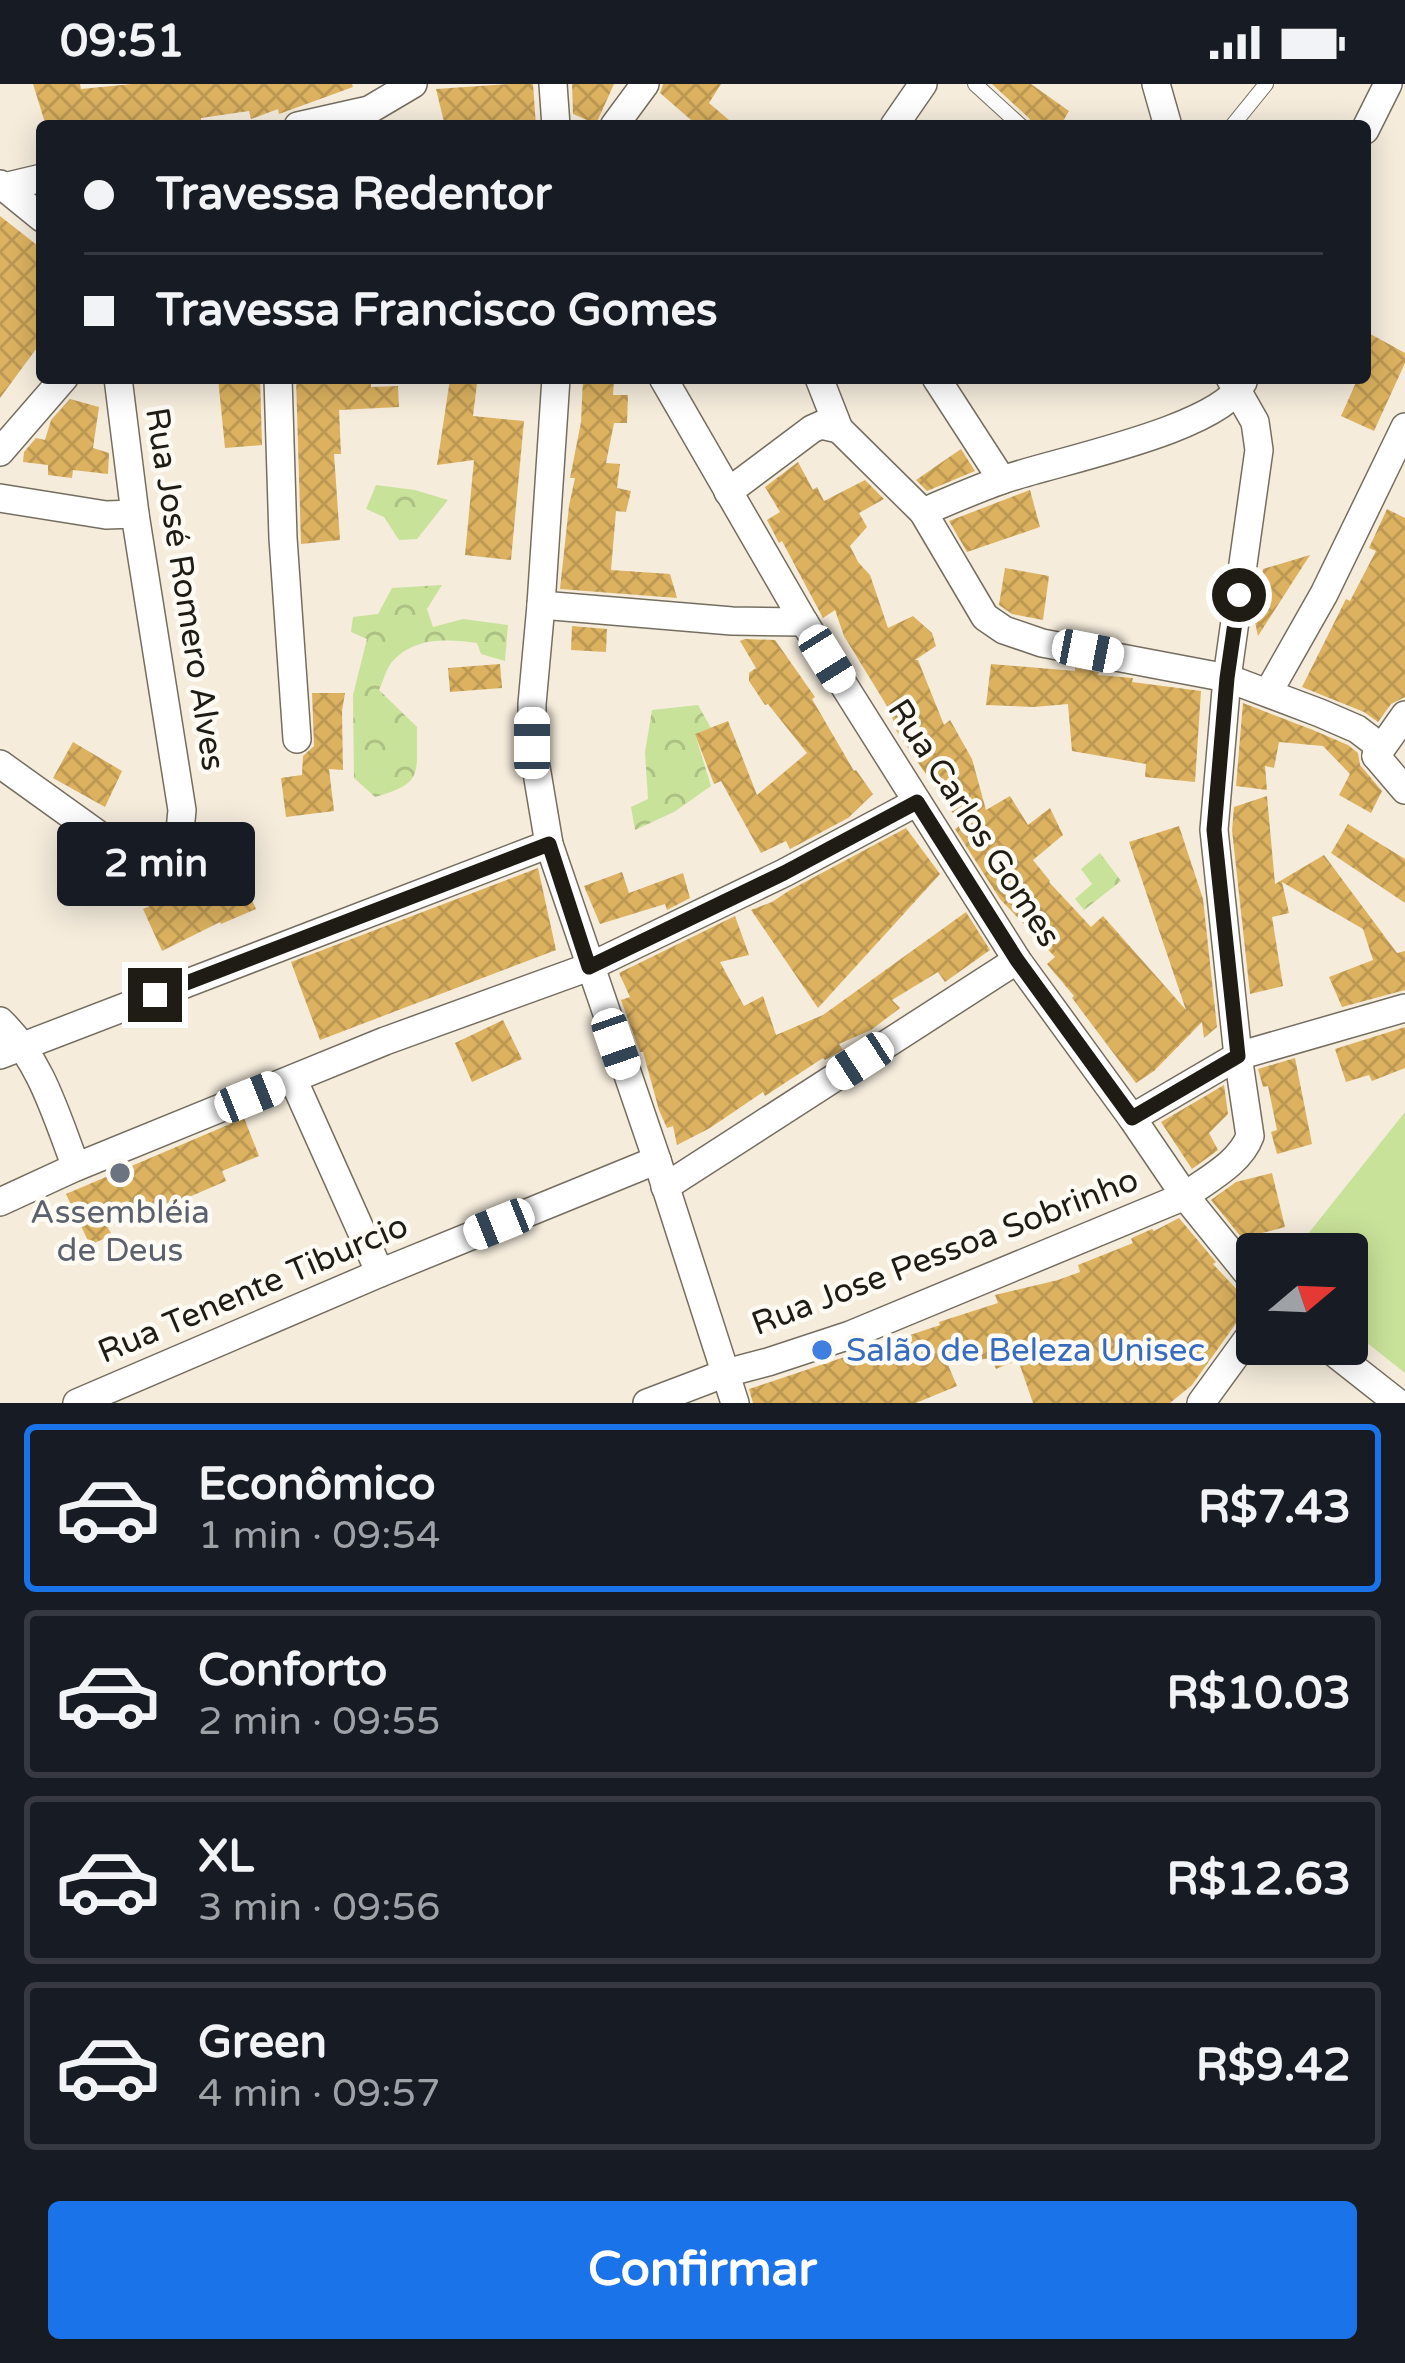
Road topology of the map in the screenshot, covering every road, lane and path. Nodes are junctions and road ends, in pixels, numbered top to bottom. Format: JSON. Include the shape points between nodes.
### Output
{"nodes":[{"id":1,"x":413,"y":84,"type":"edge"},
{"id":2,"x":553,"y":84,"type":"edge"},
{"id":3,"x":645,"y":84,"type":"edge"},
{"id":4,"x":923,"y":84,"type":"edge"},
{"id":5,"x":975,"y":84,"type":"edge"},
{"id":6,"x":1156,"y":84,"type":"edge"},
{"id":7,"x":1266,"y":84,"type":"edge"},
{"id":8,"x":1388,"y":84,"type":"edge"},
{"id":9,"x":325,"y":120,"type":"edge"},
{"id":10,"x":556,"y":120,"type":"edge"},
{"id":11,"x":618,"y":120,"type":"edge"},
{"id":12,"x":898,"y":120,"type":"edge"},
{"id":13,"x":1014,"y":120,"type":"edge"},
{"id":14,"x":1166,"y":120,"type":"edge"},
{"id":15,"x":1237,"y":120,"type":"edge"},
{"id":16,"x":1370,"y":120,"type":"edge"},
{"id":17,"x":36,"y":179,"type":"edge"},
{"id":18,"x":2,"y":186,"type":"edge"},
{"id":19,"x":36,"y":213,"type":"edge"},
{"id":20,"x":58,"y":384,"type":"edge"},
{"id":21,"x":119,"y":384,"type":"edge"},
{"id":22,"x":278,"y":384,"type":"edge"},
{"id":23,"x":556,"y":384,"type":"edge"},
{"id":24,"x":666,"y":384,"type":"edge"},
{"id":25,"x":821,"y":384,"type":"edge"},
{"id":26,"x":940,"y":384,"type":"edge"},
{"id":27,"x":1240,"y":391,"type":"edge"},
{"id":28,"x":1405,"y":427,"type":"edge"},
{"id":29,"x":839,"y":429,"type":"junction"},
{"id":30,"x":2,"y":444,"type":"edge"},
{"id":31,"x":1002,"y":480,"type":"junction"},
{"id":32,"x":728,"y":492,"type":"junction"},
{"id":33,"x":0,"y":498,"type":"edge"},
{"id":34,"x":923,"y":512,"type":"junction"},
{"id":35,"x":135,"y":514,"type":"junction"},
{"id":36,"x":542,"y":605,"type":"junction"},
{"id":37,"x":804,"y":622,"type":"junction"},
{"id":38,"x":1227,"y":678,"type":"junction"},
{"id":39,"x":1269,"y":691,"type":"junction"},
{"id":40,"x":1405,"y":715,"type":"edge"},
{"id":41,"x":297,"y":740,"type":"dead end"},
{"id":42,"x":1376,"y":756,"type":"junction"},
{"id":43,"x":0,"y":764,"type":"edge"},
{"id":44,"x":1405,"y":790,"type":"edge"},
{"id":45,"x":917,"y":802,"type":"junction"},
{"id":46,"x":549,"y":844,"type":"junction"},
{"id":47,"x":1017,"y":960,"type":"junction"},
{"id":48,"x":589,"y":967,"type":"junction"},
{"id":49,"x":1405,"y":1008,"type":"edge"},
{"id":50,"x":0,"y":1021,"type":"edge"},
{"id":51,"x":12,"y":1050,"type":"edge"},
{"id":52,"x":1238,"y":1056,"type":"junction"},
{"id":53,"x":293,"y":1079,"type":"junction"},
{"id":54,"x":1132,"y":1118,"type":"junction"},
{"id":55,"x":76,"y":1167,"type":"junction"},
{"id":56,"x":661,"y":1173,"type":"junction"},
{"id":57,"x":1185,"y":1196,"type":"junction"},
{"id":58,"x":0,"y":1202,"type":"edge"},
{"id":59,"x":1236,"y":1259,"type":"edge"},
{"id":60,"x":380,"y":1273,"type":"junction"},
{"id":61,"x":1236,"y":1355,"type":"edge"},
{"id":62,"x":1350,"y":1365,"type":"edge"},
{"id":63,"x":726,"y":1373,"type":"junction"},
{"id":64,"x":77,"y":1403,"type":"edge"},
{"id":65,"x":646,"y":1403,"type":"edge"},
{"id":66,"x":735,"y":1403,"type":"edge"},
{"id":67,"x":1201,"y":1403,"type":"edge"},
{"id":68,"x":1398,"y":1403,"type":"edge"}],
"edges":[{"from":1,"to":9,"type":"street","via":[[369,110]]},
{"from":2,"to":10,"type":"street"},
{"from":3,"to":11,"type":"street"},
{"from":4,"to":12,"type":"street"},
{"from":5,"to":13,"type":"lane"},
{"from":6,"to":14,"type":"street"},
{"from":7,"to":15,"type":"lane"},
{"from":8,"to":16,"type":"street"},
{"from":17,"to":18,"type":"street"},
{"from":18,"to":19,"type":"street"},
{"from":20,"to":30,"type":"street"},
{"from":21,"to":35,"type":"street","name":"Rua José Romero Alves"},
{"from":22,"to":41,"type":"street"},
{"from":23,"to":36,"type":"street"},
{"from":24,"to":32,"type":"street","name":"Rua Carlos Gomes"},
{"from":25,"to":29,"type":"street"},
{"from":26,"to":31,"type":"street"},
{"from":27,"to":31,"type":"street","via":[[1196,420]]},
{"from":27,"to":38,"type":"street","via":[[1258,450]]},
{"from":28,"to":39,"type":"street"},
{"from":29,"to":32,"type":"street","via":[[812,429]]},
{"from":29,"to":34,"type":"street"},
{"from":31,"to":34,"type":"street"},
{"from":32,"to":37,"type":"street","name":"Rua Carlos Gomes"},
{"from":33,"to":35,"type":"street"},
{"from":34,"to":38,"type":"street","via":[[985,617],[1004,630]]},
{"from":35,"to":43,"type":"street","name":"Rua José Romero Alves","via":[[180,831],[158,846],[133,849],[99,835]]},
{"from":36,"to":37,"type":"street"},
{"from":36,"to":46,"type":"street","via":[[532,743]]},
{"from":37,"to":45,"type":"street","name":"Rua Carlos Gomes"},
{"from":38,"to":39,"type":"street"},
{"from":38,"to":52,"type":"street","via":[[1214,830]]},
{"from":39,"to":42,"type":"street","via":[[1357,729],[1378,745]]},
{"from":40,"to":42,"type":"street"},
{"from":42,"to":44,"type":"street"},
{"from":45,"to":47,"type":"street","name":"Rua Carlos Gomes"},
{"from":45,"to":48,"type":"street"},
{"from":46,"to":48,"type":"street"},
{"from":46,"to":51,"type":"street"},
{"from":47,"to":54,"type":"street","name":"Rua Carlos Gomes"},
{"from":47,"to":56,"type":"street","name":"Rua Tenente Tiburcio"},
{"from":48,"to":53,"type":"street"},
{"from":48,"to":56,"type":"street"},
{"from":49,"to":52,"type":"street"},
{"from":50,"to":51,"type":"street"},
{"from":51,"to":55,"type":"street","via":[[42,1079]]},
{"from":52,"to":54,"type":"street"},
{"from":52,"to":57,"type":"street","name":"Rua Jose Pessoa Sobrinho","via":[[1250,1136],[1237,1157]]},
{"from":53,"to":55,"type":"street"},
{"from":53,"to":60,"type":"street"},
{"from":54,"to":57,"type":"street","name":"Rua Carlos Gomes"},
{"from":55,"to":58,"type":"street"},
{"from":56,"to":60,"type":"street","name":"Rua Tenente Tiburcio"},
{"from":56,"to":63,"type":"street"},
{"from":57,"to":59,"type":"street","name":"Rua Carlos Gomes"},
{"from":57,"to":63,"type":"street","name":"Rua Jose Pessoa Sobrinho","via":[[850,1335]]},
{"from":60,"to":64,"type":"street","name":"Rua Tenente Tiburcio"},
{"from":61,"to":67,"type":"street"},
{"from":62,"to":68,"type":"street"},
{"from":63,"to":65,"type":"street","name":"Rua Jose Pessoa Sobrinho"},
{"from":63,"to":66,"type":"street"}]}
